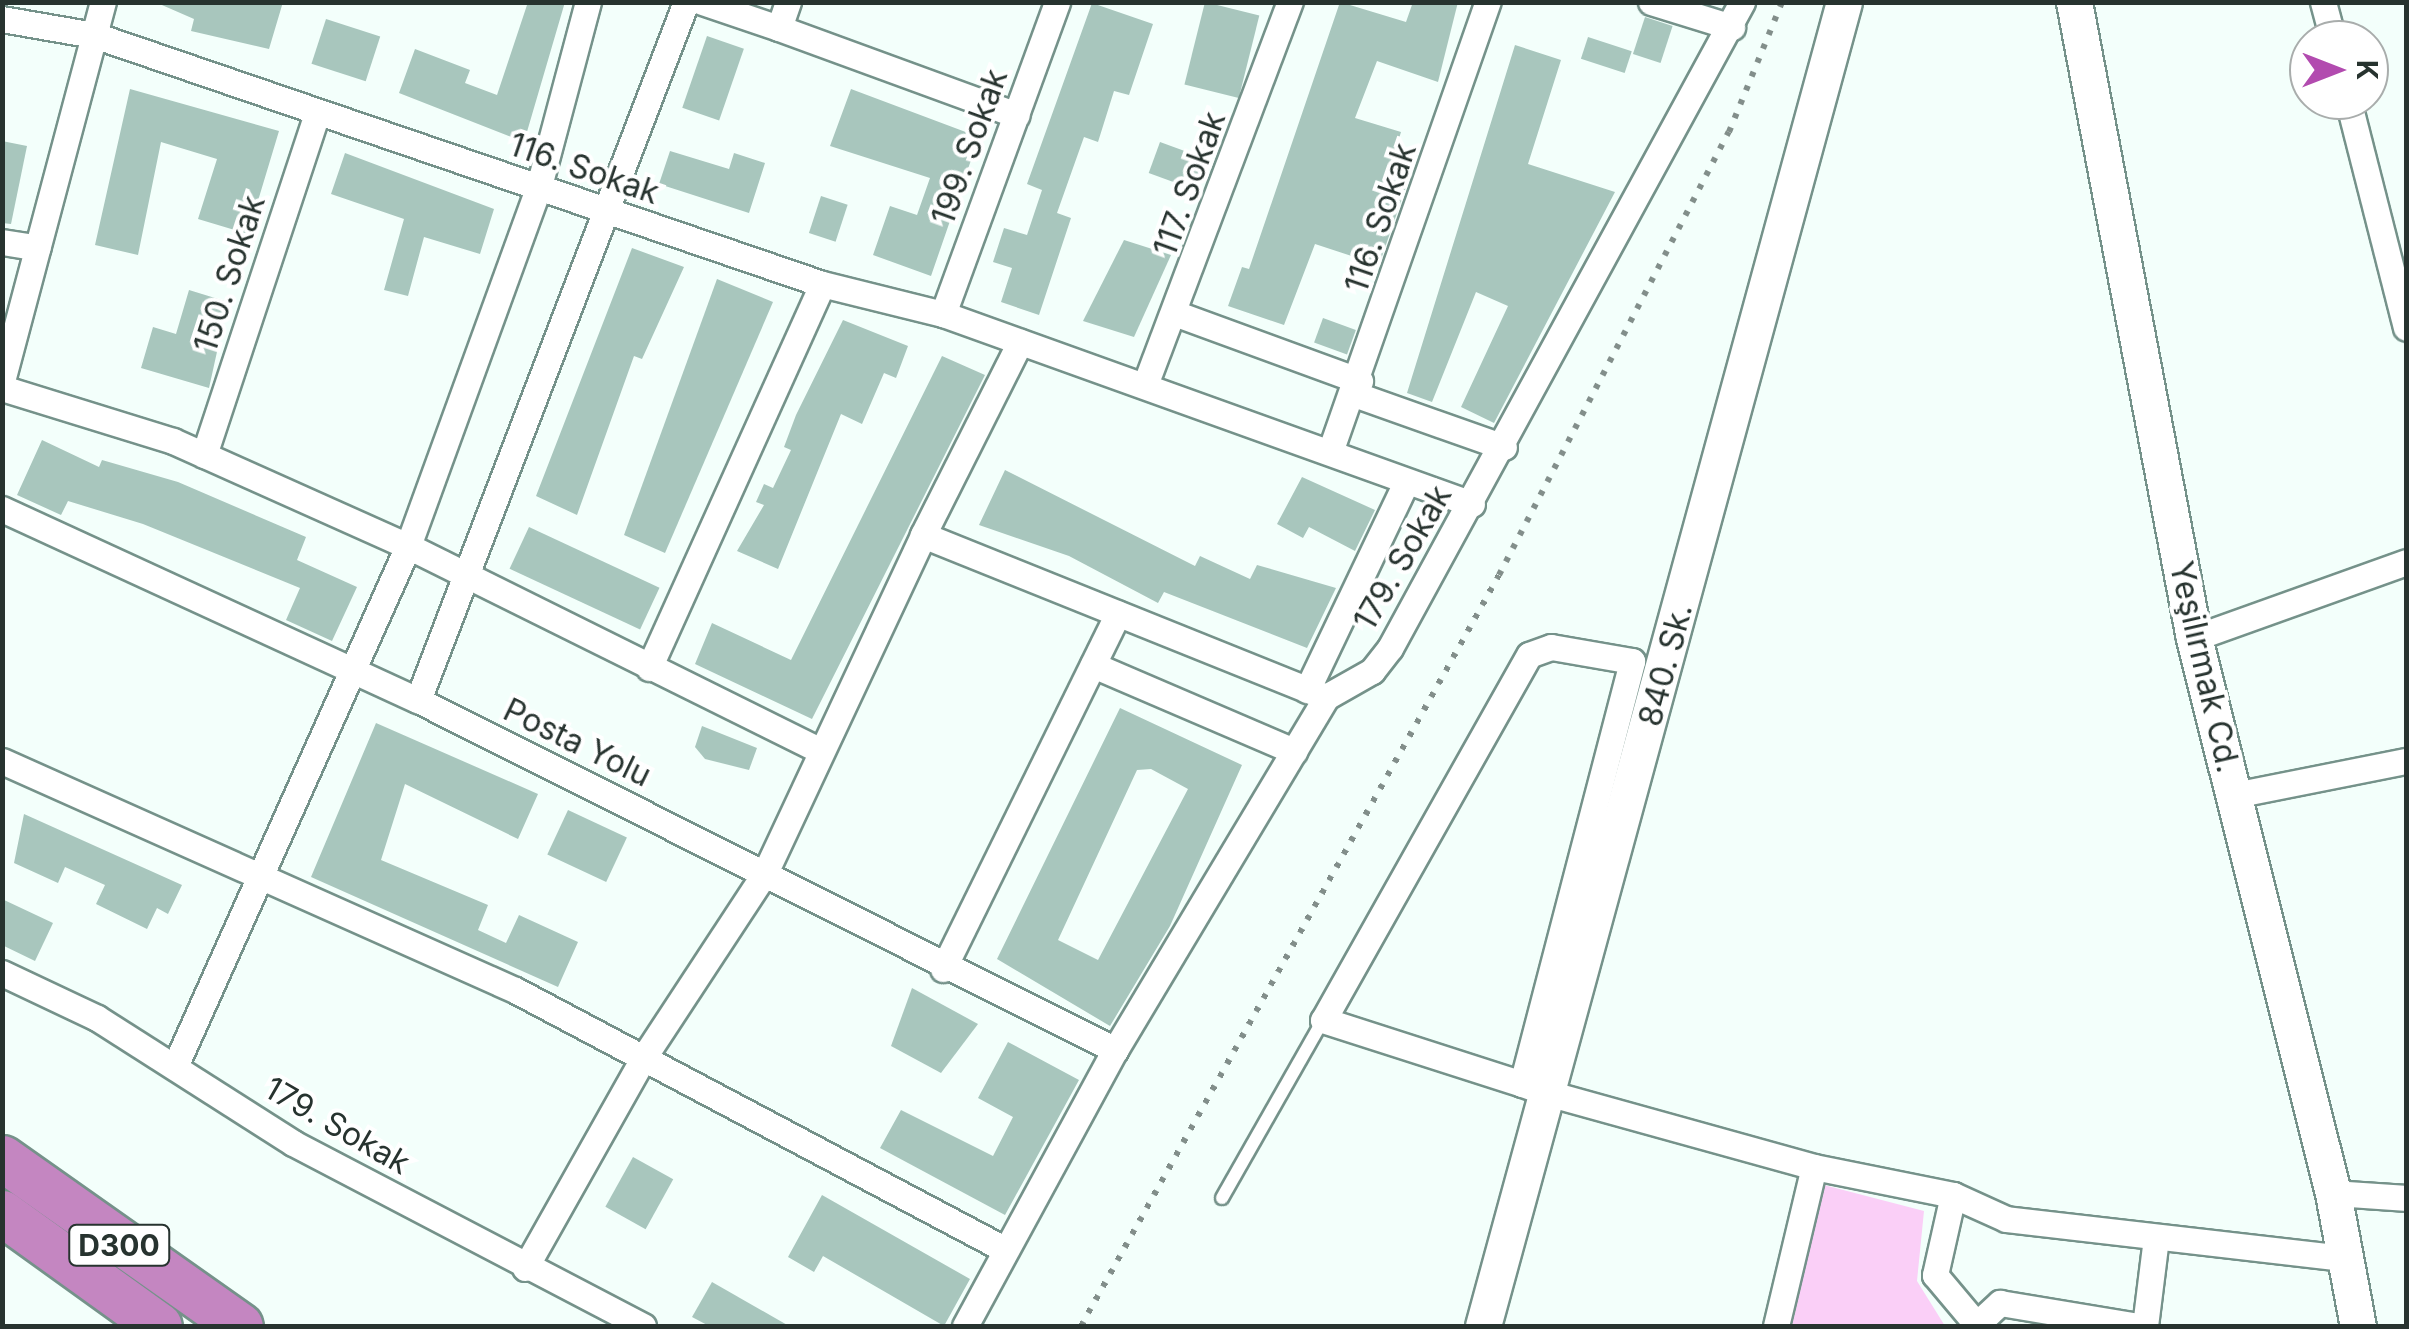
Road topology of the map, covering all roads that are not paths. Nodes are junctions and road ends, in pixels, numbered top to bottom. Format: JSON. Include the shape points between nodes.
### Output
{"nodes":[{"id":1,"x":103,"y":2,"type":"edge"},
{"id":2,"x":588,"y":2,"type":"edge"},
{"id":3,"x":686,"y":2,"type":"edge"},
{"id":4,"x":788,"y":2,"type":"edge"},
{"id":5,"x":1056,"y":2,"type":"edge"},
{"id":6,"x":1290,"y":2,"type":"edge"},
{"id":7,"x":1488,"y":2,"type":"edge"},
{"id":8,"x":1651,"y":2,"type":"edge"},
{"id":9,"x":1742,"y":2,"type":"edge"},
{"id":10,"x":1844,"y":2,"type":"edge"},
{"id":11,"x":2074,"y":2,"type":"edge"},
{"id":12,"x":716,"y":5,"type":"edge"},
{"id":13,"x":2,"y":19,"type":"edge"},
{"id":14,"x":1732,"y":27,"type":"junction"},
{"id":15,"x":778,"y":28,"type":"junction"},
{"id":16,"x":94,"y":36,"type":"junction"},
{"id":17,"x":317,"y":112,"type":"junction"},
{"id":18,"x":1016,"y":116,"type":"junction"},
{"id":19,"x":2353,"y":120,"type":"edge"},
{"id":20,"x":539,"y":186,"type":"junction"},
{"id":21,"x":610,"y":212,"type":"junction"},
{"id":22,"x":2,"y":242,"type":"edge"},
{"id":23,"x":38,"y":248,"type":"junction"},
{"id":24,"x":822,"y":284,"type":"junction"},
{"id":25,"x":942,"y":314,"type":"junction"},
{"id":26,"x":1177,"y":314,"type":"junction"},
{"id":27,"x":2406,"y":328,"type":"edge"},
{"id":28,"x":1020,"y":342,"type":"junction"},
{"id":29,"x":2,"y":384,"type":"edge"},
{"id":30,"x":1144,"y":385,"type":"junction"},
{"id":31,"x":1357,"y":388,"type":"junction"},
{"id":32,"x":1504,"y":447,"type":"junction"},
{"id":33,"x":1330,"y":452,"type":"junction"},
{"id":34,"x":204,"y":456,"type":"junction"},
{"id":35,"x":1406,"y":482,"type":"junction"},
{"id":36,"x":1472,"y":504,"type":"junction"},
{"id":37,"x":2,"y":509,"type":"edge"},
{"id":38,"x":923,"y":534,"type":"junction"},
{"id":39,"x":408,"y":546,"type":"junction"},
{"id":40,"x":2406,"y":562,"type":"edge"},
{"id":41,"x":471,"y":577,"type":"junction"},
{"id":42,"x":1118,"y":614,"type":"junction"},
{"id":43,"x":2194,"y":638,"type":"junction"},
{"id":44,"x":1093,"y":665,"type":"junction"},
{"id":45,"x":649,"y":668,"type":"junction"},
{"id":46,"x":358,"y":672,"type":"junction"},
{"id":47,"x":1316,"y":694,"type":"junction"},
{"id":48,"x":418,"y":700,"type":"junction"},
{"id":49,"x":819,"y":750,"type":"junction"},
{"id":50,"x":1294,"y":750,"type":"junction"},
{"id":51,"x":2,"y":761,"type":"edge"},
{"id":52,"x":2406,"y":761,"type":"edge"},
{"id":53,"x":2234,"y":795,"type":"junction"},
{"id":54,"x":765,"y":872,"type":"junction"},
{"id":55,"x":264,"y":884,"type":"junction"},
{"id":56,"x":943,"y":969,"type":"junction"},
{"id":57,"x":2,"y":973,"type":"edge"},
{"id":58,"x":1323,"y":1020,"type":"junction"},
{"id":59,"x":1115,"y":1050,"type":"junction"},
{"id":60,"x":644,"y":1058,"type":"junction"},
{"id":61,"x":176,"y":1064,"type":"junction"},
{"id":62,"x":1536,"y":1089,"type":"junction"},
{"id":63,"x":2,"y":1158,"type":"edge"},
{"id":64,"x":1814,"y":1167,"type":"junction"},
{"id":65,"x":2334,"y":1193,"type":"junction"},
{"id":66,"x":1953,"y":1194,"type":"junction"},
{"id":67,"x":1222,"y":1198,"type":"dead end"},
{"id":68,"x":2406,"y":1198,"type":"edge"},
{"id":69,"x":2,"y":1213,"type":"edge"},
{"id":70,"x":2156,"y":1238,"type":"junction"},
{"id":71,"x":1004,"y":1249,"type":"junction"},
{"id":72,"x":2342,"y":1258,"type":"junction"},
{"id":73,"x":526,"y":1268,"type":"junction"},
{"id":74,"x":159,"y":1326,"type":"edge"},
{"id":75,"x":240,"y":1326,"type":"edge"},
{"id":76,"x":643,"y":1326,"type":"edge"},
{"id":77,"x":965,"y":1326,"type":"edge"},
{"id":78,"x":1483,"y":1326,"type":"edge"},
{"id":79,"x":1776,"y":1326,"type":"edge"},
{"id":80,"x":1976,"y":1326,"type":"edge"},
{"id":81,"x":2137,"y":1326,"type":"edge"},
{"id":82,"x":2145,"y":1326,"type":"edge"},
{"id":83,"x":2358,"y":1326,"type":"edge"}],
"edges":[{"from":1,"to":16,"type":"street"},
{"from":2,"to":20,"type":"street"},
{"from":3,"to":21,"type":"street"},
{"from":4,"to":15,"type":"street"},
{"from":5,"to":18,"type":"street","name":"199. Sokak"},
{"from":6,"to":26,"type":"street","name":"117. Sokak"},
{"from":7,"to":31,"type":"street","name":"116. Sokak"},
{"from":8,"to":14,"type":"street"},
{"from":9,"to":14,"type":"street","name":"179. Sokak"},
{"from":10,"to":62,"type":"street","name":"840. Sk."},
{"from":11,"to":43,"type":"street","name":"Yeşilırmak Cd."},
{"from":12,"to":15,"type":"street"},
{"from":13,"to":16,"type":"street","name":"116. Sokak"},
{"from":14,"to":32,"type":"street","name":"179. Sokak"},
{"from":15,"to":18,"type":"street"},
{"from":16,"to":17,"type":"street","name":"116. Sokak"},
{"from":16,"to":23,"type":"street"},
{"from":17,"to":20,"type":"street","name":"116. Sokak"},
{"from":17,"to":34,"type":"street","name":"150. Sokak"},
{"from":18,"to":25,"type":"street","name":"199. Sokak"},
{"from":19,"to":27,"type":"street"},
{"from":20,"to":21,"type":"street","name":"116. Sokak"},
{"from":20,"to":39,"type":"street"},
{"from":21,"to":24,"type":"street","name":"116. Sokak"},
{"from":21,"to":41,"type":"street"},
{"from":22,"to":23,"type":"street"},
{"from":23,"to":29,"type":"street"},
{"from":24,"to":25,"type":"street","name":"116. Sokak"},
{"from":24,"to":45,"type":"street"},
{"from":25,"to":28,"type":"street","name":"116. Sokak"},
{"from":26,"to":30,"type":"street","name":"117. Sokak"},
{"from":26,"to":31,"type":"street"},
{"from":28,"to":30,"type":"street","name":"116. Sokak"},
{"from":28,"to":38,"type":"street"},
{"from":29,"to":34,"type":"street"},
{"from":30,"to":33,"type":"street","name":"116. Sokak"},
{"from":31,"to":32,"type":"street"},
{"from":31,"to":33,"type":"street","name":"116. Sokak"},
{"from":32,"to":36,"type":"street","name":"179. Sokak"},
{"from":33,"to":35,"type":"street","name":"116. Sokak"},
{"from":34,"to":39,"type":"street"},
{"from":35,"to":36,"type":"street","name":"116. Sokak"},
{"from":35,"to":47,"type":"street"},
{"from":36,"to":47,"type":"street","name":"179. Sokak","via":[[1372,671]]},
{"from":37,"to":46,"type":"street","name":"Posta Yolu"},
{"from":38,"to":42,"type":"street"},
{"from":38,"to":49,"type":"street"},
{"from":39,"to":41,"type":"street"},
{"from":39,"to":46,"type":"street"},
{"from":40,"to":43,"type":"street"},
{"from":41,"to":45,"type":"street"},
{"from":41,"to":48,"type":"street"},
{"from":42,"to":44,"type":"street"},
{"from":42,"to":47,"type":"street"},
{"from":43,"to":53,"type":"street","name":"Yeşilırmak Cd."},
{"from":44,"to":50,"type":"street"},
{"from":44,"to":56,"type":"street"},
{"from":45,"to":49,"type":"street"},
{"from":46,"to":48,"type":"street","name":"Posta Yolu"},
{"from":46,"to":55,"type":"street"},
{"from":47,"to":50,"type":"street","name":"179. Sokak"},
{"from":48,"to":54,"type":"street","name":"Posta Yolu"},
{"from":49,"to":54,"type":"street"},
{"from":50,"to":59,"type":"street","name":"179. Sokak"},
{"from":51,"to":55,"type":"street"},
{"from":52,"to":53,"type":"street"},
{"from":53,"to":65,"type":"street","name":"Yeşilırmak Cd."},
{"from":54,"to":56,"type":"street","name":"Posta Yolu"},
{"from":54,"to":60,"type":"street"},
{"from":55,"to":60,"type":"street","via":[[515,990]]},
{"from":55,"to":61,"type":"street"},
{"from":56,"to":59,"type":"street","name":"Posta Yolu"},
{"from":57,"to":61,"type":"street","name":"179. Sokak"},
{"from":58,"to":62,"type":"street"},
{"from":58,"to":62,"type":"street","via":[[1529,654],[1550,647],[1632,661]]},
{"from":58,"to":67,"type":"lane"},
{"from":59,"to":71,"type":"street","name":"179. Sokak"},
{"from":60,"to":71,"type":"street"},
{"from":60,"to":73,"type":"street"},
{"from":61,"to":73,"type":"street","name":"179. Sokak","via":[[293,1143]]},
{"from":62,"to":64,"type":"street"},
{"from":62,"to":78,"type":"street","name":"840. Sk."},
{"from":63,"to":75,"type":"highway","number":"D300"},
{"from":64,"to":66,"type":"street"},
{"from":64,"to":79,"type":"street"},
{"from":65,"to":68,"type":"street"},
{"from":65,"to":72,"type":"street","name":"Yeşilırmak Cd."},
{"from":66,"to":70,"type":"street","via":[[2006,1220]]},
{"from":66,"to":80,"type":"street","via":[[1935,1275]]},
{"from":69,"to":74,"type":"highway","number":"D300"},
{"from":70,"to":72,"type":"street"},
{"from":70,"to":82,"type":"street"},
{"from":71,"to":77,"type":"street","name":"179. Sokak"},
{"from":72,"to":83,"type":"street","name":"Yeşilırmak Cd."},
{"from":73,"to":76,"type":"street","name":"179. Sokak"},
{"from":80,"to":81,"type":"street","via":[[2000,1303]]}]}
